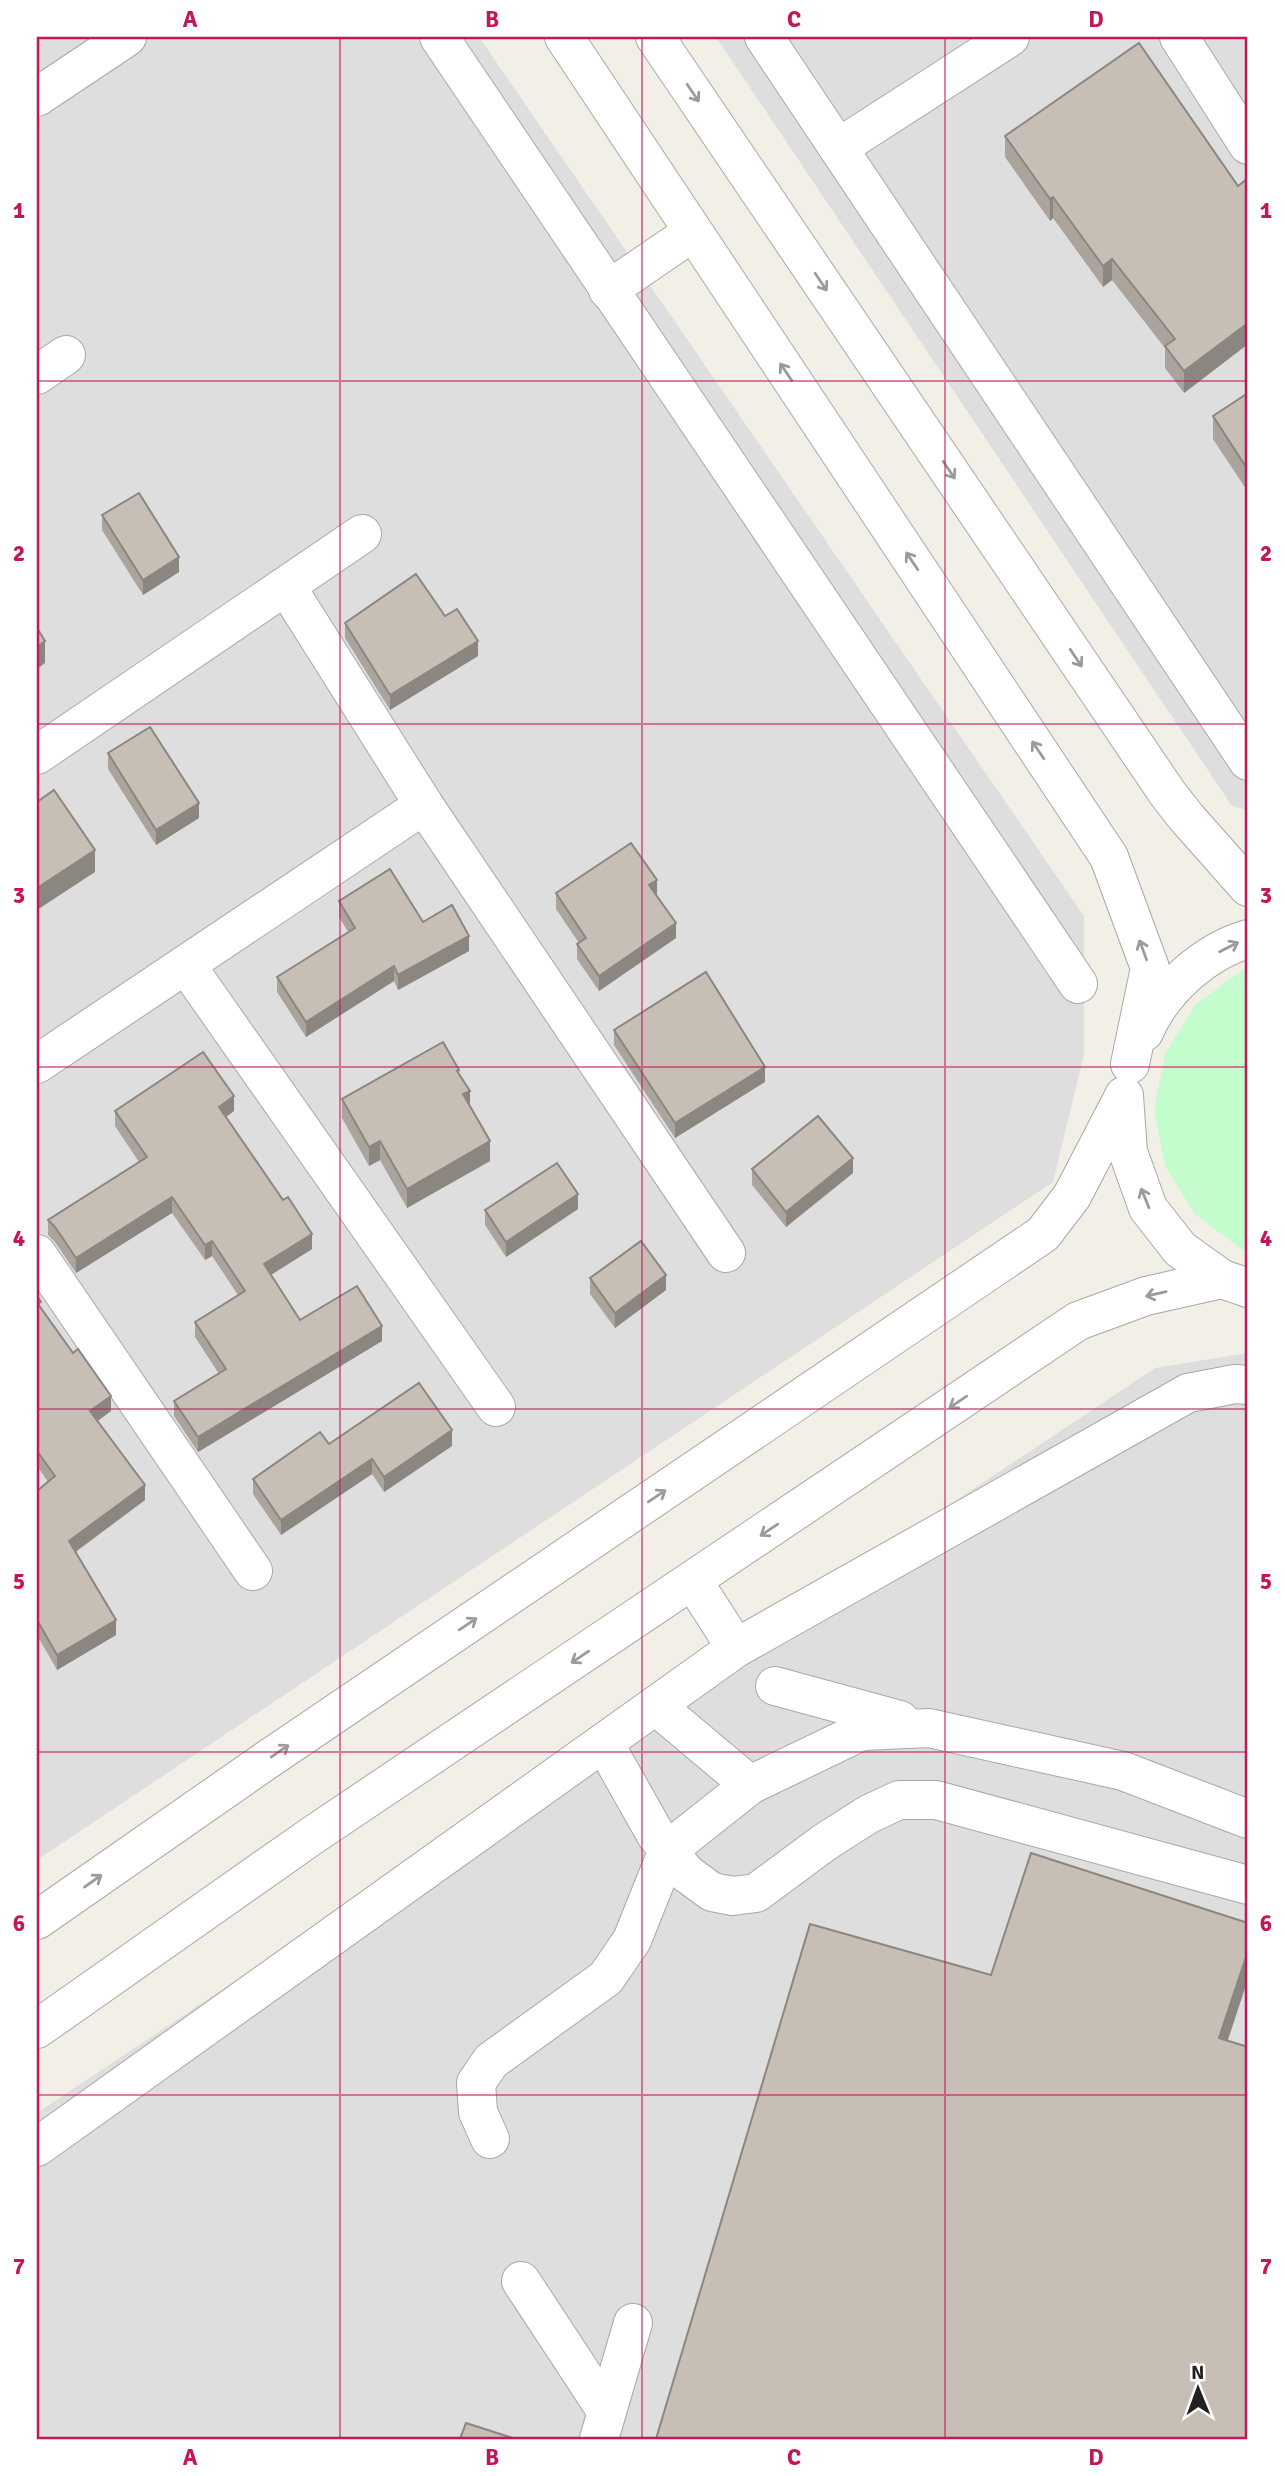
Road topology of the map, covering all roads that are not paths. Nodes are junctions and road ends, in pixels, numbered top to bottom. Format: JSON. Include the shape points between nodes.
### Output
{"nodes":[{"id":1,"x":127,"y":37,"type":"edge"},
{"id":2,"x":439,"y":37,"type":"edge"},
{"id":3,"x":564,"y":37,"type":"edge"},
{"id":4,"x":655,"y":37,"type":"edge"},
{"id":5,"x":764,"y":37,"type":"edge"},
{"id":6,"x":1010,"y":37,"type":"edge"},
{"id":7,"x":1179,"y":37,"type":"edge"},
{"id":8,"x":37,"y":97,"type":"edge"},
{"id":9,"x":1248,"y":145,"type":"edge"},
{"id":10,"x":838,"y":148,"type":"junction"},
{"id":11,"x":693,"y":232,"type":"junction"},
{"id":12,"x":608,"y":290,"type":"junction"},
{"id":13,"x":362,"y":534,"type":"dead end"},
{"id":14,"x":286,"y":586,"type":"junction"},
{"id":15,"x":37,"y":755,"type":"edge"},
{"id":16,"x":1248,"y":761,"type":"edge"},
{"id":17,"x":424,"y":805,"type":"junction"},
{"id":18,"x":1248,"y":887,"type":"edge"},
{"id":19,"x":1248,"y":939,"type":"edge"},
{"id":20,"x":186,"y":964,"type":"junction"},
{"id":21,"x":1078,"y":984,"type":"dead end"},
{"id":22,"x":37,"y":1064,"type":"edge"},
{"id":23,"x":1127,"y":1080,"type":"junction"},
{"id":24,"x":726,"y":1252,"type":"dead end"},
{"id":25,"x":37,"y":1254,"type":"edge"},
{"id":26,"x":1235,"y":1283,"type":"edge"},
{"id":27,"x":1248,"y":1385,"type":"edge"},
{"id":28,"x":496,"y":1407,"type":"dead end"},
{"id":29,"x":253,"y":1571,"type":"dead end"},
{"id":30,"x":693,"y":1581,"type":"junction"},
{"id":31,"x":736,"y":1648,"type":"junction"},
{"id":32,"x":775,"y":1686,"type":"dead end"},
{"id":33,"x":656,"y":1706,"type":"junction"},
{"id":34,"x":929,"y":1728,"type":"junction"},
{"id":35,"x":604,"y":1744,"type":"junction"},
{"id":36,"x":750,"y":1785,"type":"junction"},
{"id":37,"x":1248,"y":1819,"type":"edge"},
{"id":38,"x":668,"y":1850,"type":"junction"},
{"id":39,"x":1248,"y":1885,"type":"edge"},
{"id":40,"x":37,"y":1920,"type":"edge"},
{"id":41,"x":37,"y":2029,"type":"edge"},
{"id":42,"x":490,"y":2140,"type":"dead end"},
{"id":43,"x":37,"y":2147,"type":"edge"},
{"id":44,"x":521,"y":2281,"type":"dead end"},
{"id":45,"x":633,"y":2323,"type":"dead end"},
{"id":46,"x":603,"y":2426,"type":"edge"}],
"edges":[{"from":1,"to":8,"type":"street"},
{"from":2,"to":12,"type":"street"},
{"from":3,"to":11,"type":"street"},
{"from":4,"to":18,"type":"street","one_way":true,"via":[[1168,794]]},
{"from":5,"to":10,"type":"street"},
{"from":6,"to":10,"type":"street"},
{"from":7,"to":9,"type":"street"},
{"from":10,"to":16,"type":"street"},
{"from":11,"to":12,"type":"street"},
{"from":23,"to":11,"type":"street","one_way":true,"via":[[1150,968],[1109,857]]},
{"from":12,"to":21,"type":"street"},
{"from":13,"to":14,"type":"street"},
{"from":14,"to":15,"type":"street"},
{"from":14,"to":17,"type":"street"},
{"from":17,"to":20,"type":"street"},
{"from":17,"to":24,"type":"street"},
{"from":23,"to":19,"type":"street","one_way":true,"via":[[1151,1015],[1186,974],[1231,944]]},
{"from":20,"to":22,"type":"street"},
{"from":20,"to":28,"type":"street"},
{"from":26,"to":23,"type":"street","one_way":true,"via":[[1180,1249],[1149,1208],[1128,1152]]},
{"from":40,"to":23,"type":"street","one_way":true,"via":[[1043,1234],[1072,1196]]},
{"from":25,"to":29,"type":"street"},
{"from":26,"to":30,"type":"street","one_way":true,"via":[[1146,1296],[1078,1321]]},
{"from":27,"to":31,"type":"street","via":[[1188,1393]]},
{"from":30,"to":31,"type":"street"},
{"from":30,"to":41,"type":"street","one_way":true,"via":[[313,1835]]},
{"from":31,"to":33,"type":"street"},
{"from":32,"to":34,"type":"street"},
{"from":33,"to":35,"type":"street"},
{"from":33,"to":36,"type":"street"},
{"from":34,"to":36,"type":"street","via":[[862,1731]]},
{"from":34,"to":37,"type":"street","via":[[1123,1771]]},
{"from":35,"to":38,"type":"street"},
{"from":35,"to":43,"type":"street"},
{"from":36,"to":38,"type":"street"},
{"from":38,"to":39,"type":"street","via":[[686,1873],[712,1892],[756,1894],[869,1814],[899,1800],[936,1800]]},
{"from":38,"to":42,"type":"street","via":[[632,1940],[606,1978],[491,2061],[475,2083],[478,2112]]},
{"from":44,"to":46,"type":"street"},
{"from":45,"to":46,"type":"street"}]}
